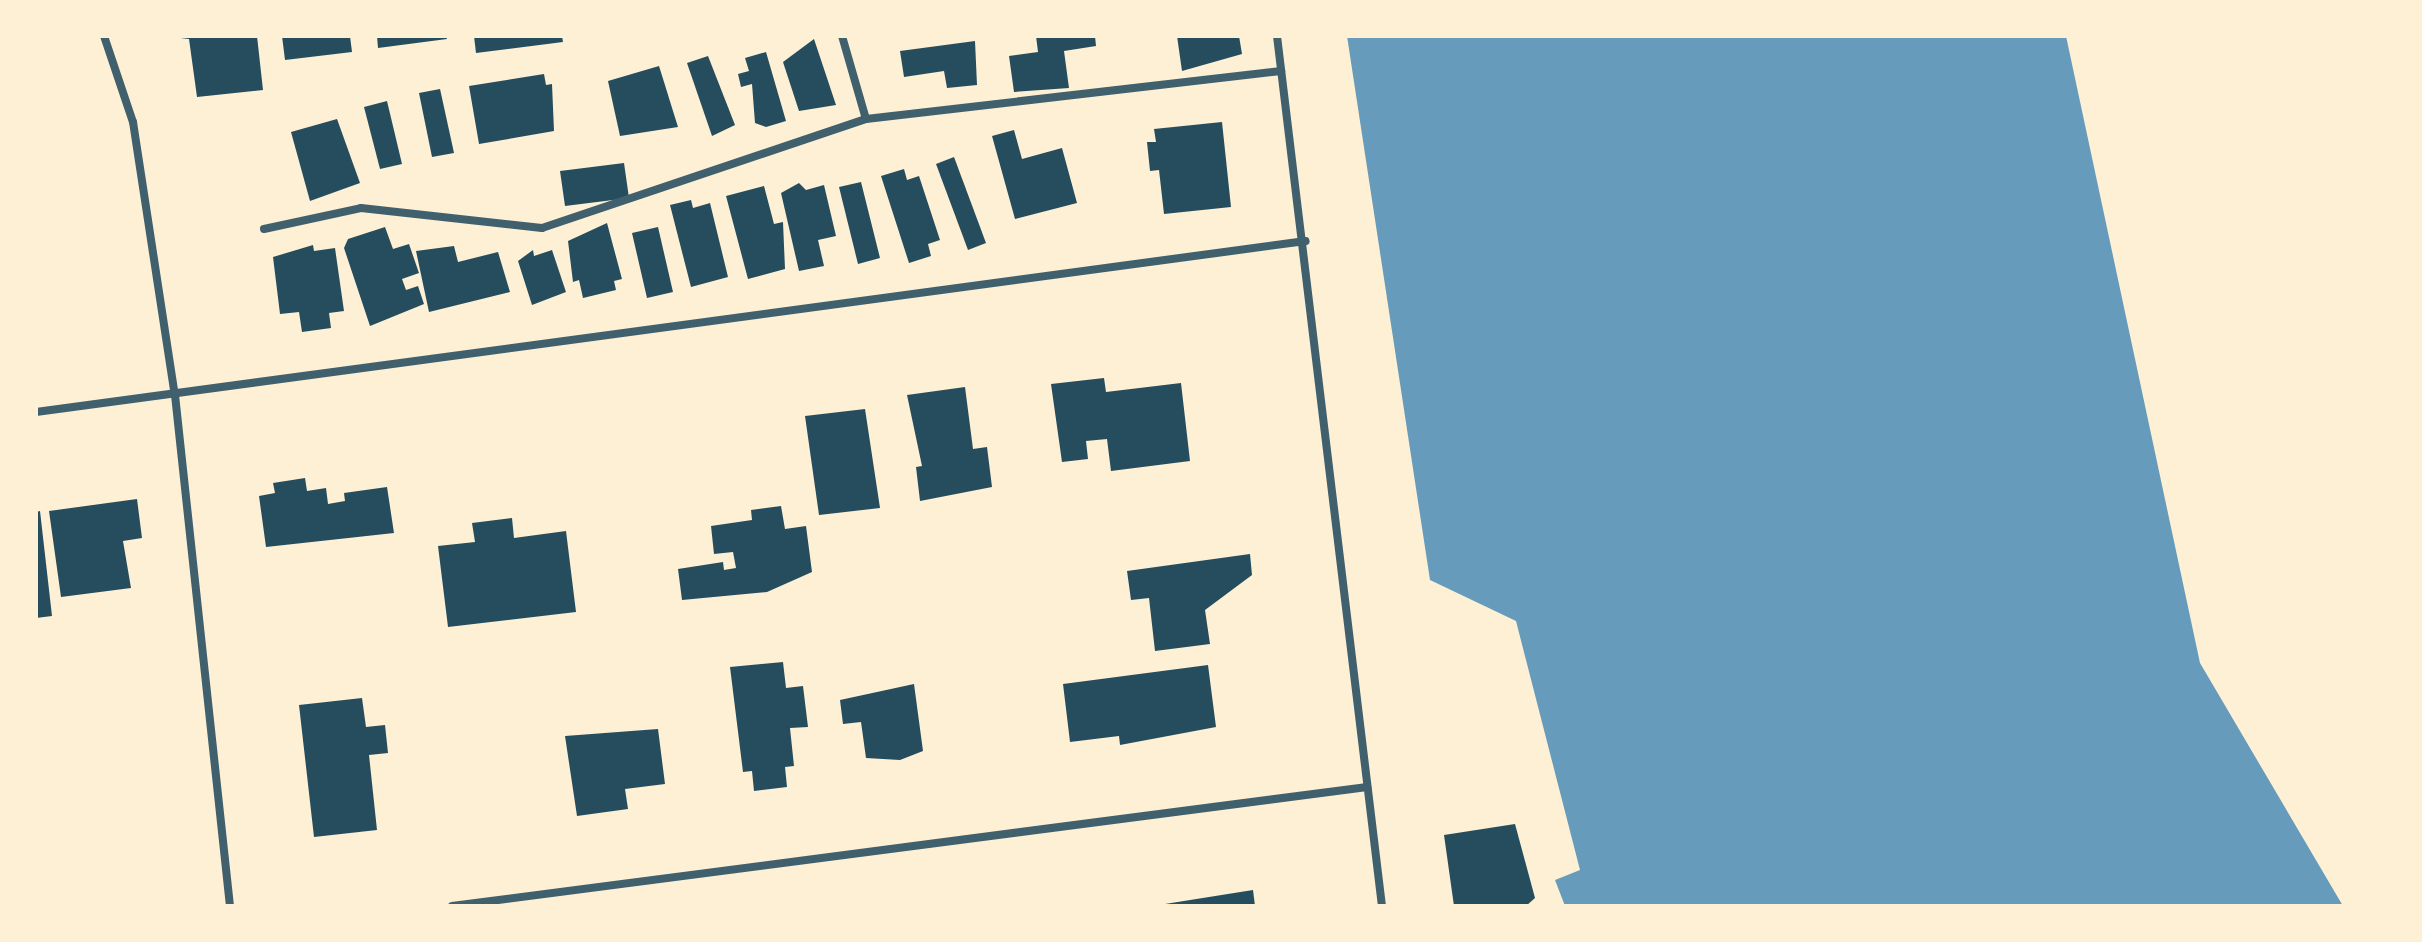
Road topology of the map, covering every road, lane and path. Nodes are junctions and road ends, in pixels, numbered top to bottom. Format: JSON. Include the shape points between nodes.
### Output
{"nodes":[{"id":1,"x":104,"y":36,"type":"edge"},
{"id":2,"x":842,"y":36,"type":"edge"},
{"id":3,"x":1277,"y":36,"type":"edge"},
{"id":4,"x":1281,"y":71,"type":"junction"},
{"id":5,"x":866,"y":119,"type":"junction"},
{"id":6,"x":264,"y":229,"type":"dead end"},
{"id":7,"x":1306,"y":241,"type":"junction"},
{"id":8,"x":175,"y":395,"type":"junction"},
{"id":9,"x":36,"y":412,"type":"edge"},
{"id":10,"x":1367,"y":787,"type":"junction"},
{"id":11,"x":230,"y":906,"type":"edge"},
{"id":12,"x":452,"y":906,"type":"edge"},
{"id":13,"x":1382,"y":906,"type":"edge"}],
"edges":[{"from":1,"to":8,"type":"street","via":[[133,122]]},
{"from":2,"to":5,"type":"street"},
{"from":3,"to":4,"type":"street"},
{"from":4,"to":5,"type":"street"},
{"from":4,"to":7,"type":"street"},
{"from":5,"to":6,"type":"street","via":[[542,228],[361,208]]},
{"from":7,"to":8,"type":"street"},
{"from":7,"to":10,"type":"street"},
{"from":8,"to":9,"type":"street"},
{"from":8,"to":11,"type":"street"},
{"from":10,"to":12,"type":"street"},
{"from":10,"to":13,"type":"street"}]}
